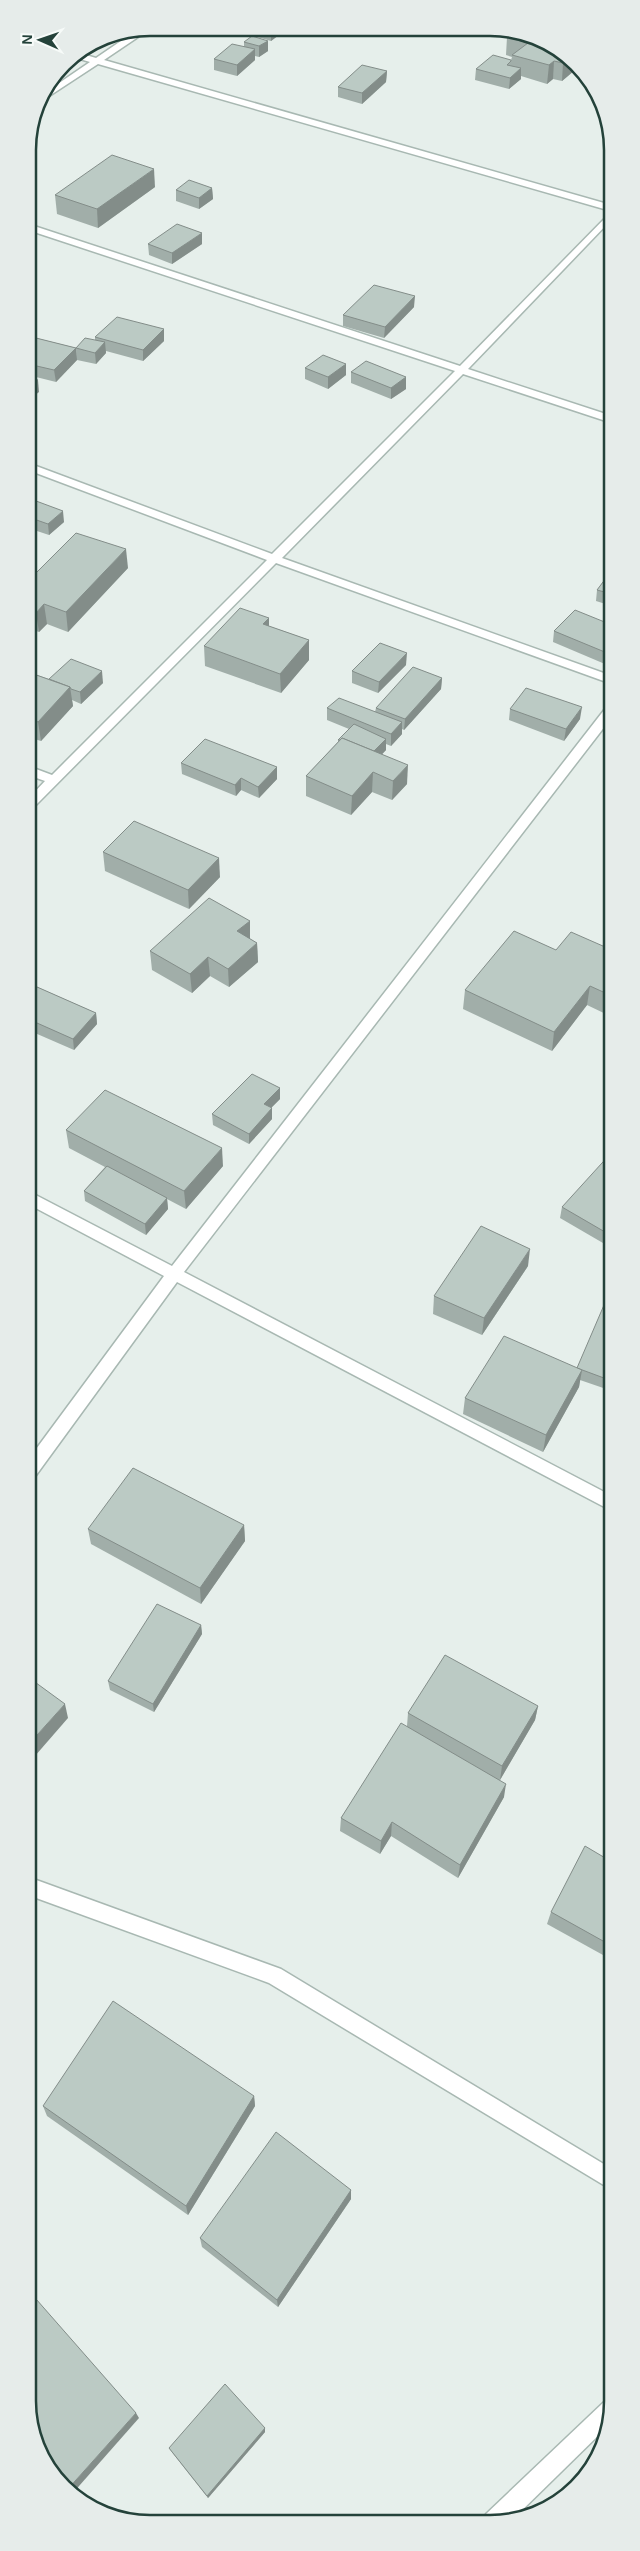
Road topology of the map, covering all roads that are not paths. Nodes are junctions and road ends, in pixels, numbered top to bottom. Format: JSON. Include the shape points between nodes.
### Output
{"nodes":[{"id":1,"x":130,"y":38,"type":"edge"},
{"id":2,"x":84,"y":58,"type":"edge"},
{"id":3,"x":94,"y":61,"type":"junction"},
{"id":4,"x":53,"y":90,"type":"edge"},
{"id":5,"x":604,"y":206,"type":"edge"},
{"id":6,"x":604,"y":223,"type":"edge"},
{"id":7,"x":36,"y":230,"type":"edge"},
{"id":8,"x":461,"y":371,"type":"junction"},
{"id":9,"x":604,"y":417,"type":"edge"},
{"id":10,"x":36,"y":469,"type":"edge"},
{"id":11,"x":275,"y":559,"type":"junction"},
{"id":12,"x":604,"y":677,"type":"edge"},
{"id":13,"x":604,"y":718,"type":"edge"},
{"id":14,"x":36,"y":773,"type":"edge"},
{"id":15,"x":53,"y":780,"type":"junction"},
{"id":16,"x":36,"y":798,"type":"edge"},
{"id":17,"x":36,"y":1201,"type":"edge"},
{"id":18,"x":175,"y":1273,"type":"junction"},
{"id":19,"x":36,"y":1462,"type":"edge"},
{"id":20,"x":604,"y":1500,"type":"edge"},
{"id":21,"x":36,"y":1889,"type":"edge"},
{"id":22,"x":604,"y":2175,"type":"edge"},
{"id":23,"x":603,"y":2417,"type":"edge"},
{"id":24,"x":502,"y":2514,"type":"edge"}],
"edges":[{"from":1,"to":3,"type":"street"},
{"from":2,"to":3,"type":"street"},
{"from":3,"to":4,"type":"street"},
{"from":3,"to":5,"type":"street"},
{"from":6,"to":8,"type":"street"},
{"from":7,"to":8,"type":"street"},
{"from":8,"to":9,"type":"street"},
{"from":8,"to":11,"type":"street"},
{"from":10,"to":11,"type":"street"},
{"from":11,"to":12,"type":"street"},
{"from":11,"to":15,"type":"street"},
{"from":13,"to":18,"type":"street"},
{"from":14,"to":15,"type":"street"},
{"from":15,"to":16,"type":"street"},
{"from":17,"to":18,"type":"street"},
{"from":18,"to":19,"type":"street"},
{"from":18,"to":20,"type":"street"},
{"from":21,"to":22,"type":"street","via":[[274,1976]]},
{"from":23,"to":24,"type":"street"}]}
